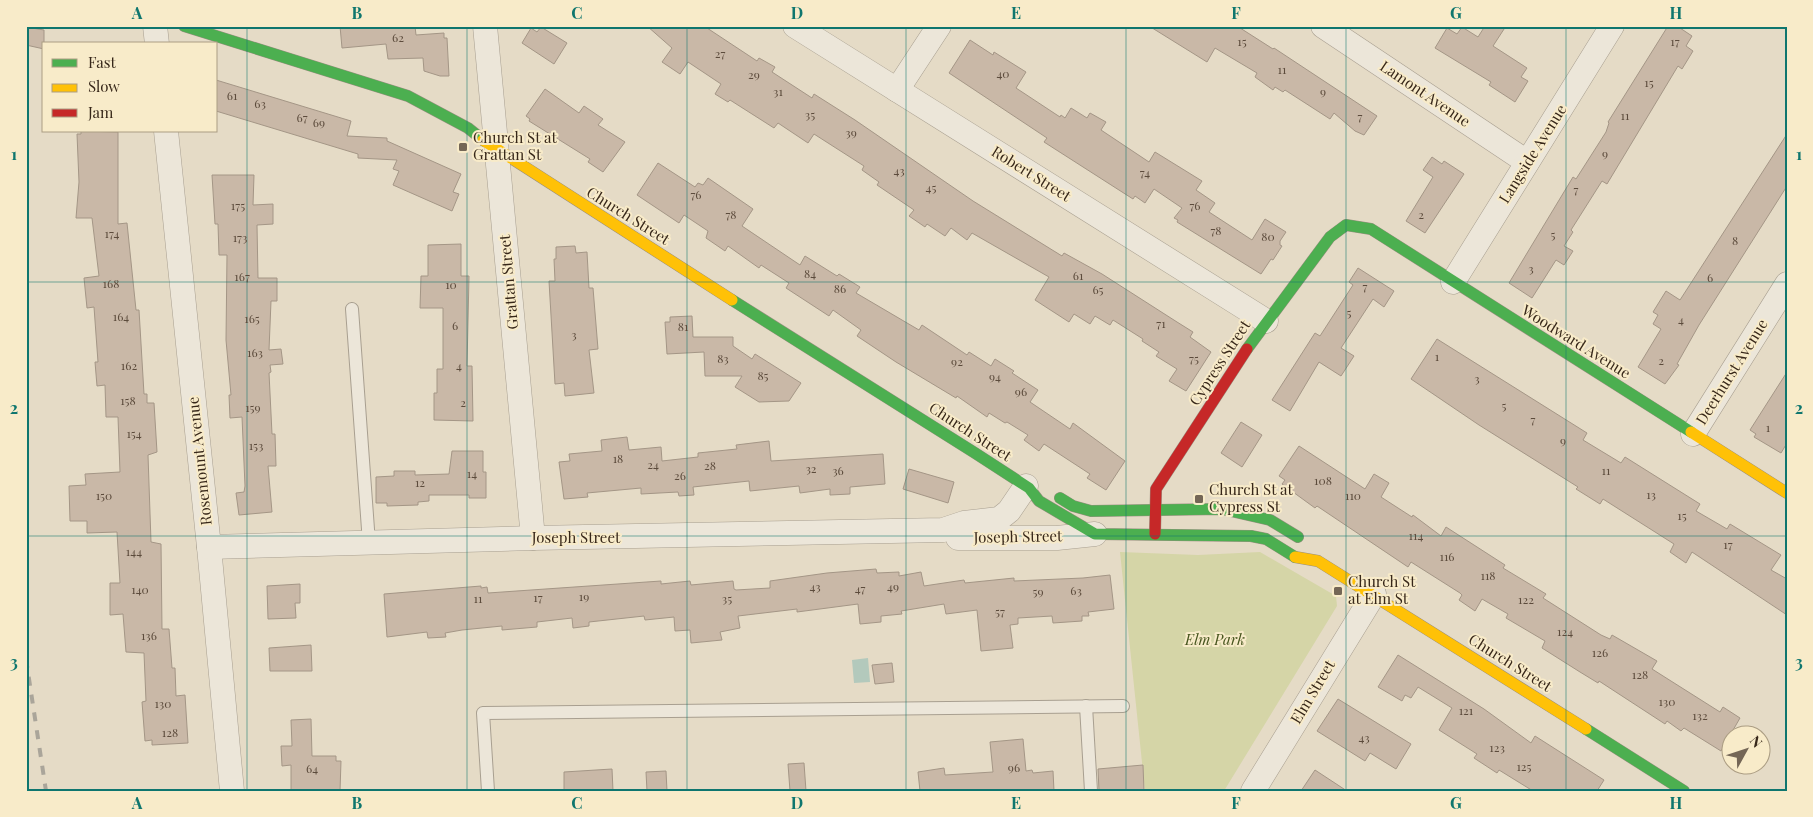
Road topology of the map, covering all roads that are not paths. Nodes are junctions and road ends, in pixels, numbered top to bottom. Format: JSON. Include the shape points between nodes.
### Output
{"nodes":[{"id":1,"x":155,"y":26,"type":"edge"},
{"id":2,"x":184,"y":26,"type":"edge"},
{"id":3,"x":485,"y":26,"type":"edge"},
{"id":4,"x":795,"y":26,"type":"edge"},
{"id":5,"x":939,"y":26,"type":"edge"},
{"id":6,"x":1323,"y":26,"type":"edge"},
{"id":7,"x":1612,"y":26,"type":"edge"},
{"id":8,"x":157,"y":42,"type":"edge"},
{"id":9,"x":897,"y":90,"type":"junction"},
{"id":10,"x":166,"y":132,"type":"edge"},
{"id":11,"x":496,"y":150,"type":"junction"},
{"id":12,"x":1527,"y":162,"type":"junction"},
{"id":13,"x":1346,"y":225,"type":"joint"},
{"id":14,"x":1453,"y":282,"type":"junction"},
{"id":15,"x":1787,"y":284,"type":"edge"},
{"id":16,"x":352,"y":308,"type":"dead end"},
{"id":17,"x":1266,"y":321,"type":"junction"},
{"id":18,"x":1693,"y":434,"type":"junction"},
{"id":19,"x":1027,"y":487,"type":"junction"},
{"id":20,"x":1787,"y":494,"type":"edge"},
{"id":21,"x":1155,"y":512,"type":"junction"},
{"id":22,"x":943,"y":530,"type":"junction"},
{"id":23,"x":1095,"y":534,"type":"junction"},
{"id":24,"x":1155,"y":534,"type":"junction"},
{"id":25,"x":533,"y":538,"type":"junction"},
{"id":26,"x":369,"y":543,"type":"junction"},
{"id":27,"x":209,"y":547,"type":"junction"},
{"id":28,"x":1318,"y":561,"type":"junction"},
{"id":29,"x":1374,"y":594,"type":"junction"},
{"id":30,"x":1086,"y":706,"type":"junction"},
{"id":31,"x":1123,"y":706,"type":"dead end"},
{"id":32,"x":232,"y":791,"type":"edge"},
{"id":33,"x":488,"y":791,"type":"edge"},
{"id":34,"x":1091,"y":791,"type":"edge"},
{"id":35,"x":1253,"y":791,"type":"edge"},
{"id":36,"x":1684,"y":791,"type":"edge"}],
"edges":[{"from":1,"to":8,"type":"street"},
{"from":2,"to":11,"type":"street","name":"Church Street","via":[[408,96],[468,128]]},
{"from":3,"to":11,"type":"street","name":"Grattan Street"},
{"from":4,"to":9,"type":"street","name":"Robert Street"},
{"from":5,"to":9,"type":"street"},
{"from":6,"to":12,"type":"street","name":"Lamont Avenue"},
{"from":7,"to":12,"type":"street","name":"Langside Avenue"},
{"from":9,"to":17,"type":"street","name":"Robert Street"},
{"from":10,"to":27,"type":"street","name":"Rosemount Avenue"},
{"from":11,"to":19,"type":"street","name":"Church Street"},
{"from":11,"to":25,"type":"street","name":"Grattan Street"},
{"from":12,"to":14,"type":"street","name":"Langside Avenue"},
{"from":13,"to":14,"type":"street","name":"Woodward Avenue","via":[[1371,229]]},
{"from":13,"to":17,"type":"street","name":"Cypress Street","via":[[1330,237]]},
{"from":14,"to":18,"type":"street","name":"Woodward Avenue"},
{"from":15,"to":18,"type":"street","name":"Deerhurst Avenue"},
{"from":16,"to":26,"type":"lane"},
{"from":17,"to":21,"type":"street","name":"Cypress Street","via":[[1156,489]]},
{"from":18,"to":20,"type":"street","name":"Woodward Avenue"},
{"from":19,"to":21,"type":"street","name":"Church Street","via":[[1091,511]]},
{"from":19,"to":22,"type":"street","name":"Joseph Street","via":[[999,519],[964,523]]},
{"from":19,"to":23,"type":"street","name":"Church Street","via":[[1039,501]]},
{"from":21,"to":24,"type":"street","name":"Cypress Street"},
{"from":21,"to":28,"type":"street","name":"Church Street","via":[[1222,510],[1251,514],[1270,520],[1305,541]]},
{"from":22,"to":23,"type":"street","name":"Joseph Street","via":[[956,538],[1057,538]]},
{"from":22,"to":25,"type":"street","name":"Joseph Street"},
{"from":23,"to":24,"type":"street","name":"Church Street"},
{"from":24,"to":28,"type":"street","name":"Church Street","via":[[1251,536],[1266,539],[1295,557]]},
{"from":25,"to":26,"type":"street","name":"Joseph Street"},
{"from":26,"to":27,"type":"street","name":"Joseph Street"},
{"from":27,"to":32,"type":"street","name":"Rosemount Avenue"},
{"from":28,"to":29,"type":"street","name":"Church Street"},
{"from":29,"to":35,"type":"street","name":"Elm Street"},
{"from":29,"to":36,"type":"street","name":"Church Street"},
{"from":30,"to":31,"type":"lane"},
{"from":30,"to":33,"type":"lane","via":[[483,713]]},
{"from":30,"to":34,"type":"lane"}]}
